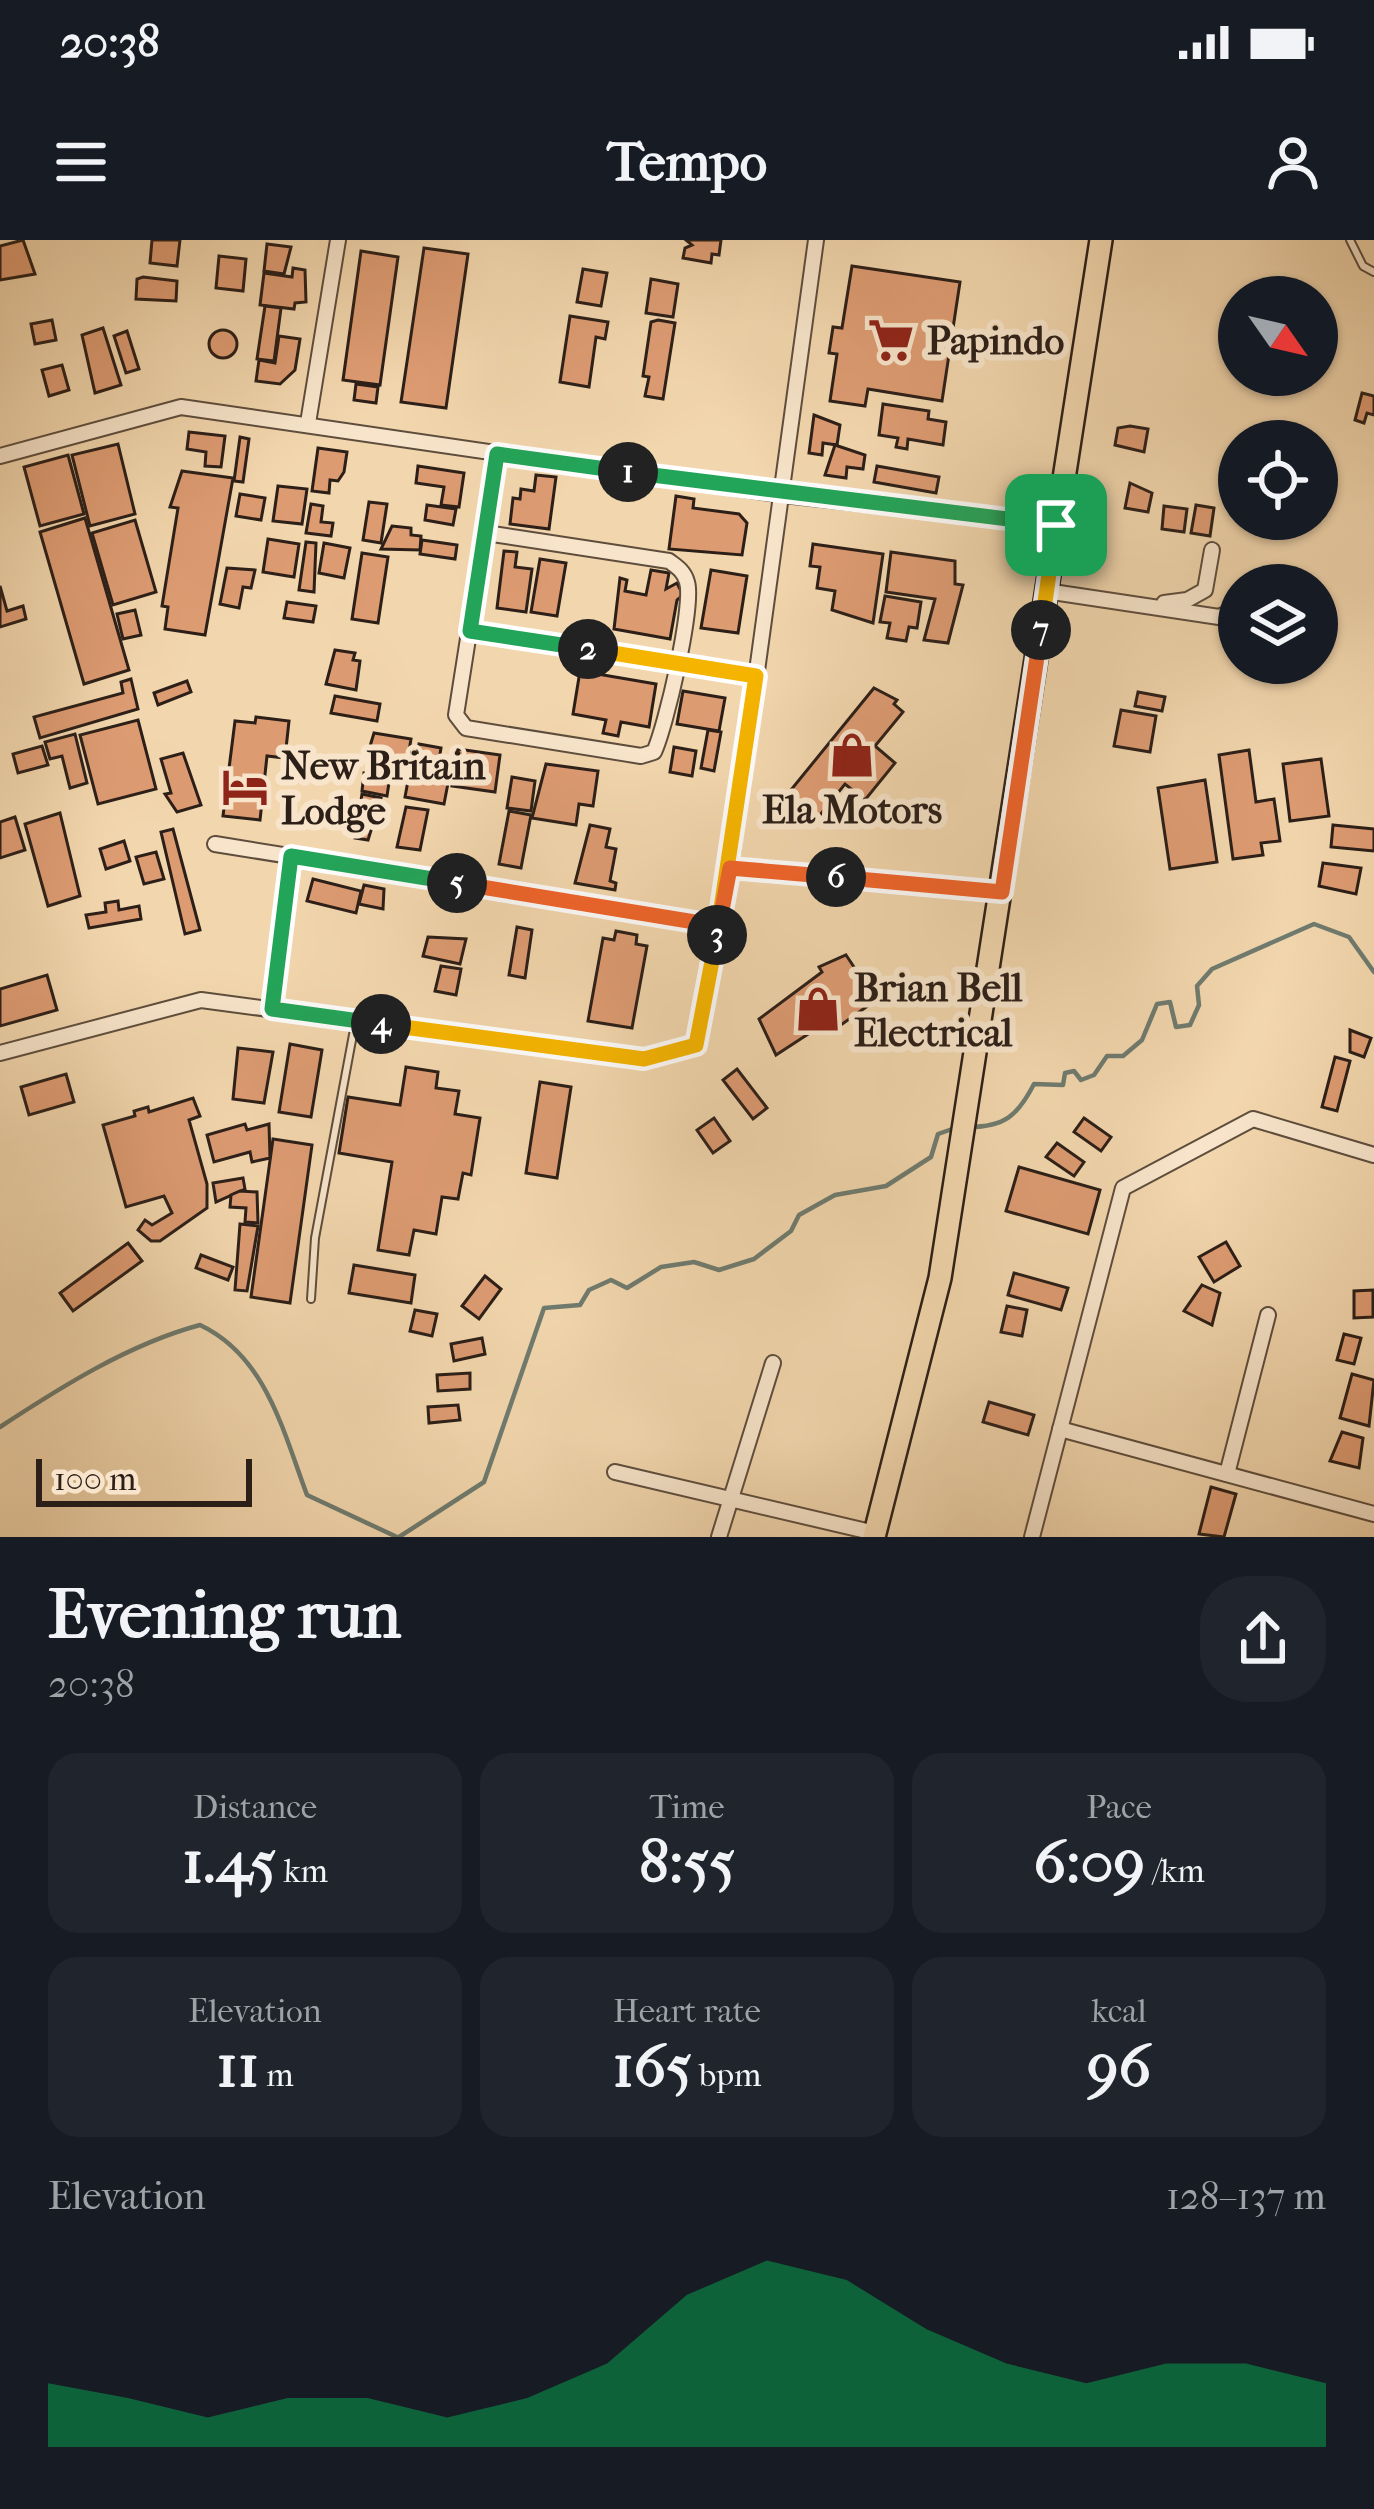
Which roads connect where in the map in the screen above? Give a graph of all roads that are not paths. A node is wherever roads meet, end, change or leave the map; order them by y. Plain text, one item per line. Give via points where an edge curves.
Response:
1 (338, 240) edge
2 (816, 240) edge
3 (1101, 240) edge
4 (1350, 240) edge
5 (1374, 272) edge
6 (308, 423) junction
7 (497, 454) junction
8 (0, 456) edge
9 (784, 495) junction
10 (1056, 525) junction
11 (487, 533) junction
12 (1212, 550) dead end
13 (1046, 591) junction
14 (1143, 606) junction
15 (1218, 617) edge
16 (470, 631) junction
17 (677, 662) junction
18 (756, 676) junction
19 (214, 844) dead end
20 (291, 856) junction
21 (730, 868) junction
22 (1002, 892) junction
23 (719, 926) junction
24 (272, 1009) junction
25 (355, 1021) junction
26 (0, 1053) edge
27 (1374, 1155) edge
28 (311, 1299) dead end
29 (1268, 1315) dead end
30 (773, 1364) dead end
31 (1060, 1429) junction
32 (615, 1472) dead end
33 (1227, 1474) junction
34 (730, 1499) junction
35 (1374, 1514) edge
36 (875, 1535) edge
37 (1036, 1536) edge
38 (719, 1537) edge

1 - 6 street
2 - 9 street
3 - 10 main road
4 - 5 lane
6 - 7 street
6 - 8 street via 181,407
7 - 9 street
7 - 11 street
9 - 10 street
9 - 18 street
10 - 13 main road
11 - 16 street
11 - 17 street via 669,561 689,586
12 - 14 street via 1205,590
13 - 14 street
13 - 22 main road
14 - 15 street
16 - 17 street
16 - 17 street via 456,715 466,728 640,756 654,752 662,736
17 - 18 street
18 - 21 street
19 - 20 street
20 - 23 street
20 - 24 street
21 - 22 street
21 - 23 street
22 - 36 main road via 940,1278
23 - 25 street via 696,1045 644,1059
24 - 25 street
24 - 26 street via 201,1000
25 - 28 lane
27 - 31 street via 1253,1118 1123,1188
29 - 33 street
30 - 34 street
31 - 33 street
31 - 37 street
32 - 34 street
33 - 35 street
34 - 36 street
34 - 38 street

